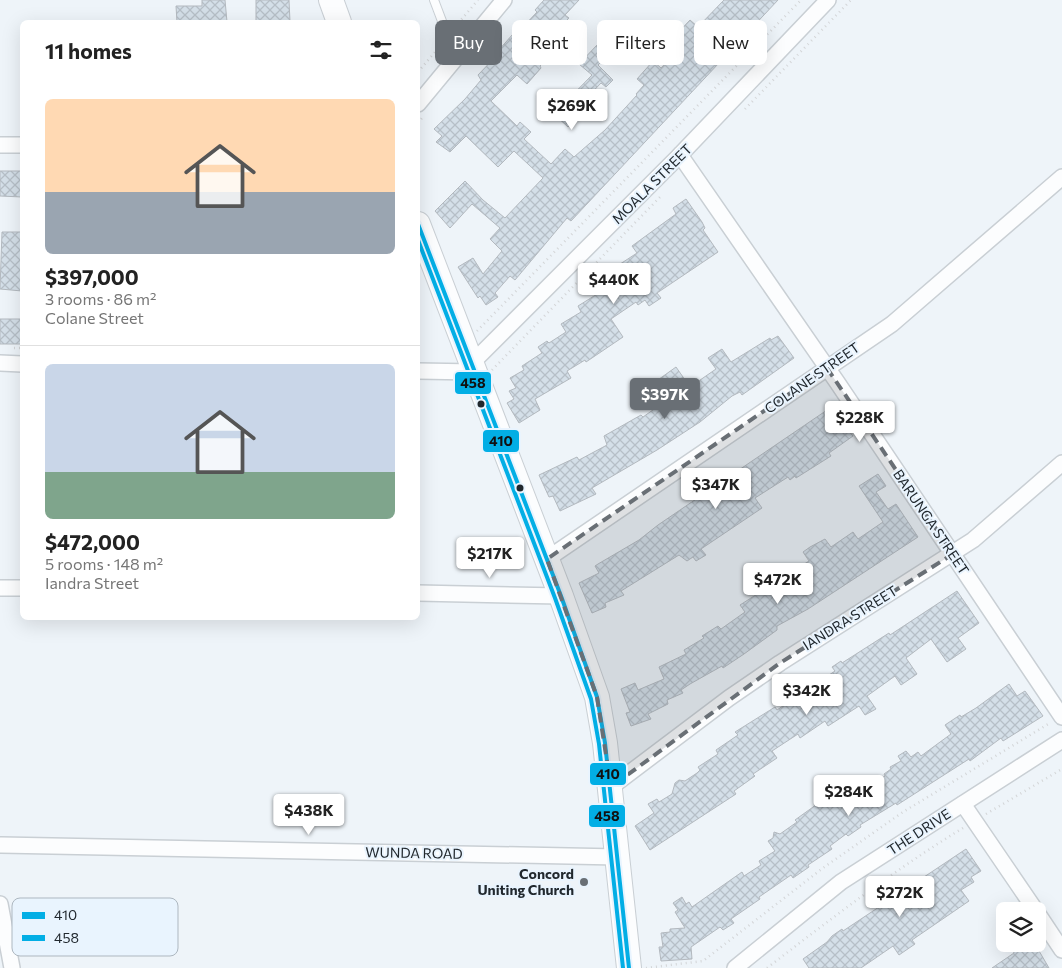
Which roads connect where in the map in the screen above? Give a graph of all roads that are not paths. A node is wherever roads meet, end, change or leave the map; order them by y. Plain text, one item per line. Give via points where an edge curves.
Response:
1 (331, 0) edge
2 (434, 0) edge
3 (504, 0) edge
4 (828, 0) edge
5 (338, 20) edge
6 (442, 20) edge
7 (487, 20) edge
8 (450, 65) edge
9 (420, 102) edge
10 (0, 145) edge
11 (20, 145) edge
12 (680, 155) junction
13 (1062, 177) edge
14 (420, 229) edge
15 (0, 364) edge
16 (20, 364) edge
17 (827, 368) junction
18 (479, 369) junction
19 (420, 371) edge
20 (1062, 463) edge
21 (953, 554) junction
22 (547, 559) junction
23 (0, 588) edge
24 (20, 588) edge
25 (420, 593) edge
26 (561, 596) junction
27 (1058, 719) edge
28 (1062, 740) edge
29 (611, 787) junction
30 (963, 804) junction
31 (0, 847) edge
32 (618, 857) junction
33 (1030, 902) edge
34 (0, 904) edge
35 (1046, 926) edge
36 (1062, 950) edge
37 (12, 968) edge
38 (628, 968) edge
39 (735, 968) edge

1 - 5 main road
2 - 6 lane
3 - 7 street
4 - 12 street, MOALA STREET
8 - 9 street
10 - 11 street
12 - 17 street, BARUNGA STREET
12 - 18 street, MOALA STREET
13 - 17 street, COLANE STREET via 892,324
14 - 18 main road
15 - 16 street
17 - 21 street, BARUNGA STREET
17 - 22 street, COLANE STREET
18 - 19 street
18 - 22 main road
20 - 21 street, IANDRA STREET
21 - 27 street, BARUNGA STREET
21 - 29 street, IANDRA STREET via 772,668
22 - 26 main road
23 - 24 street
25 - 26 street
26 - 29 main road via 596,697
28 - 30 street, THE DRIVE
29 - 32 main road
30 - 33 street
30 - 39 street, THE DRIVE via 841,882
31 - 32 street, WUNDA ROAD
32 - 38 main road
34 - 37 street
35 - 36 street

